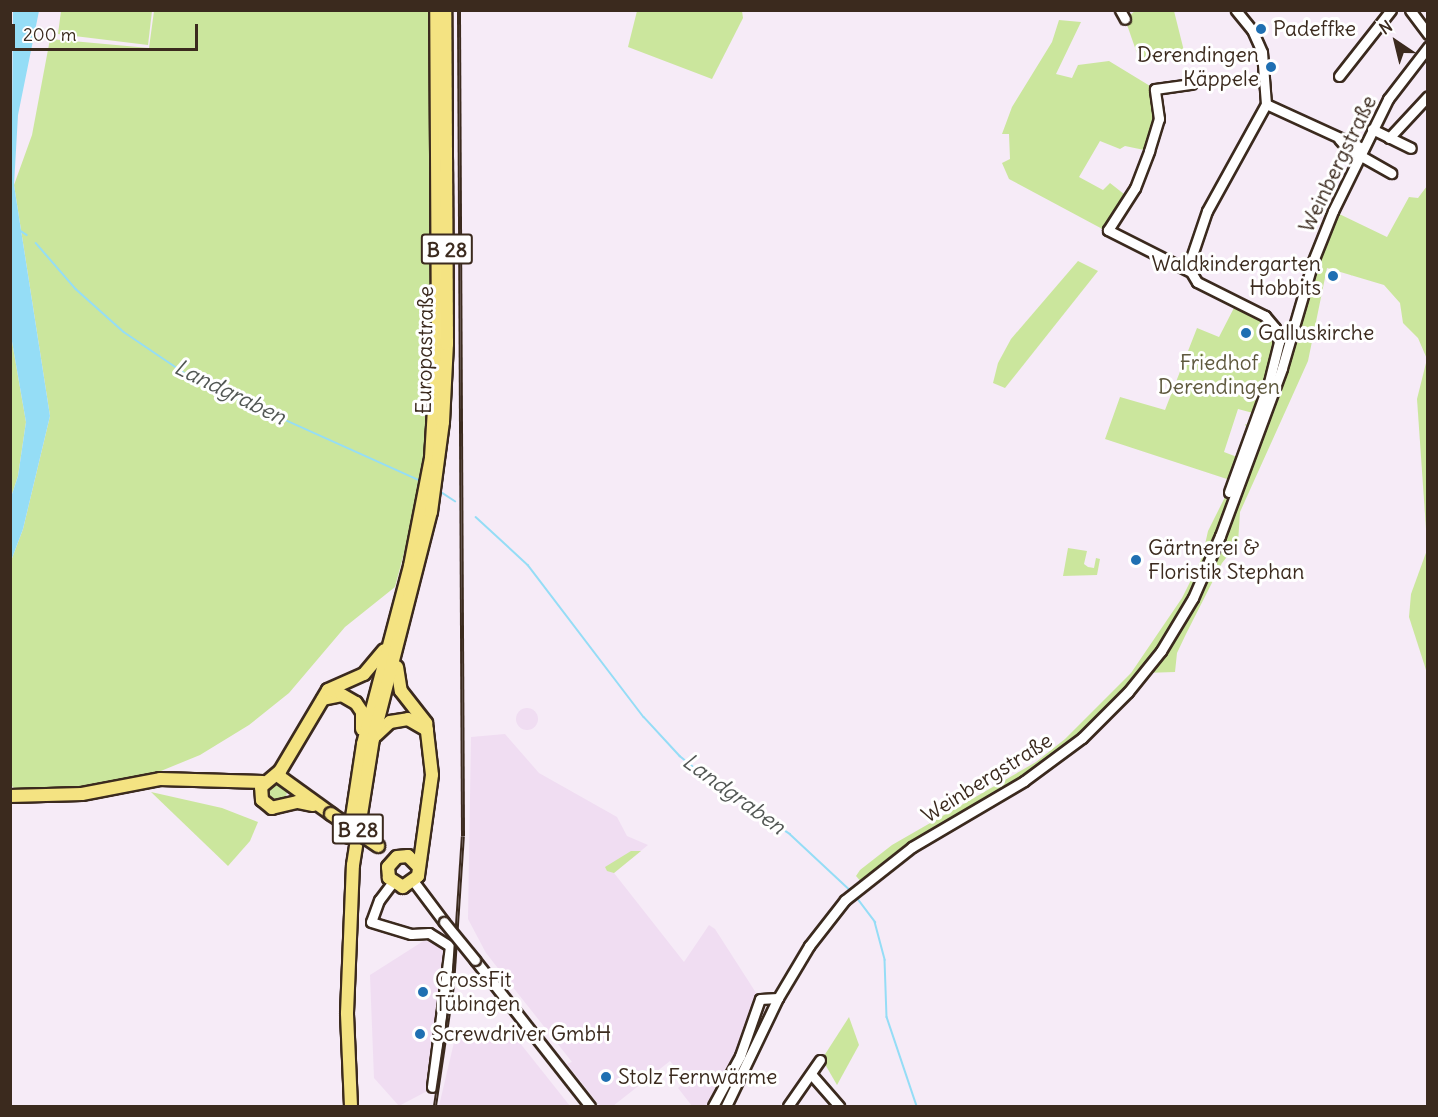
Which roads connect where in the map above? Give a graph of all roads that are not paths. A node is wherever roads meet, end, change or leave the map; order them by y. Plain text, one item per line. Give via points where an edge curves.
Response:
1 (436, 10) edge
2 (445, 10) edge
3 (1236, 10) edge
4 (1391, 10) edge
5 (1410, 10) edge
6 (1428, 34) edge
7 (1428, 47) edge
8 (1339, 76) dead end
9 (1192, 84) dead end
10 (1428, 96) edge
11 (1266, 104) junction
12 (1372, 129) junction
13 (1389, 138) junction
14 (1411, 148) dead end
15 (1361, 151) junction
16 (1390, 173) dead end
17 (1189, 271) junction
18 (430, 489) junction
19 (1229, 492) dead end
20 (395, 642) junction
21 (319, 702) junction
22 (429, 733) junction
23 (368, 741) junction
24 (286, 781) junction
25 (262, 788) junction
26 (10, 796) edge
27 (288, 803) junction
28 (313, 805) junction
29 (403, 860) junction
30 (414, 882) junction
31 (393, 883) junction
32 (778, 998) junction
33 (820, 1060) dead end
34 (811, 1074) junction
35 (432, 1087) dead end
36 (351, 1107) edge
37 (590, 1107) edge
38 (713, 1107) edge
39 (726, 1107) edge
40 (788, 1107) edge
41 (839, 1107) edge

1 - 18 main road, Europastraße / B 28 via 438,345
2 - 18 main road, Europastraße / B 28 via 447,344
3 - 11 street via 1261,49
4 - 8 street
5 - 6 street
7 - 12 street, Weinbergstraße via 1401,78
9 - 17 street via 1155,89 1159,113 1152,143 1135,188 1108,232
10 - 13 street
11 - 15 street
11 - 17 street via 1207,211
12 - 13 street
12 - 15 street, Weinbergstraße
13 - 14 street
15 - 16 street
15 - 32 street, Weinbergstraße via 1312,261 1282,368 1220,536 1193,598 1161,651 1107,714 1053,761 912,847 861,885 809,946
17 - 19 street via 1202,285 1265,316 1275,328 1279,342 1269,382
18 - 20 main road, Europastraße / B 28 via 401,601
18 - 20 main road, Europastraße / B 28 via 407,614
20 - 21 main road via 364,674 328,690
20 - 22 main road via 396,678
20 - 23 main road, B 28
21 - 23 main road via 334,694 356,703 362,712
21 - 24 main road via 292,752
22 - 23 main road via 408,718 390,722
22 - 29 main road via 432,775 425,833
23 - 36 main road, B 28 via 353,865 347,1013
24 - 25 main road
24 - 27 main road
24 - 28 main road
25 - 26 main road via 240,783 160,779 82,794
25 - 27 main road via 269,807
27 - 28 main road
28 - 29 main road, bridge
29 - 30 main road
29 - 31 main road via 388,875
30 - 31 main road via 403,887
30 - 37 street, bridge
31 - 35 street via 379,900 371,922 411,934 429,933 450,946
32 - 38 street via 760,999 740,1056
32 - 39 street
33 - 34 street
34 - 40 street
34 - 41 street

